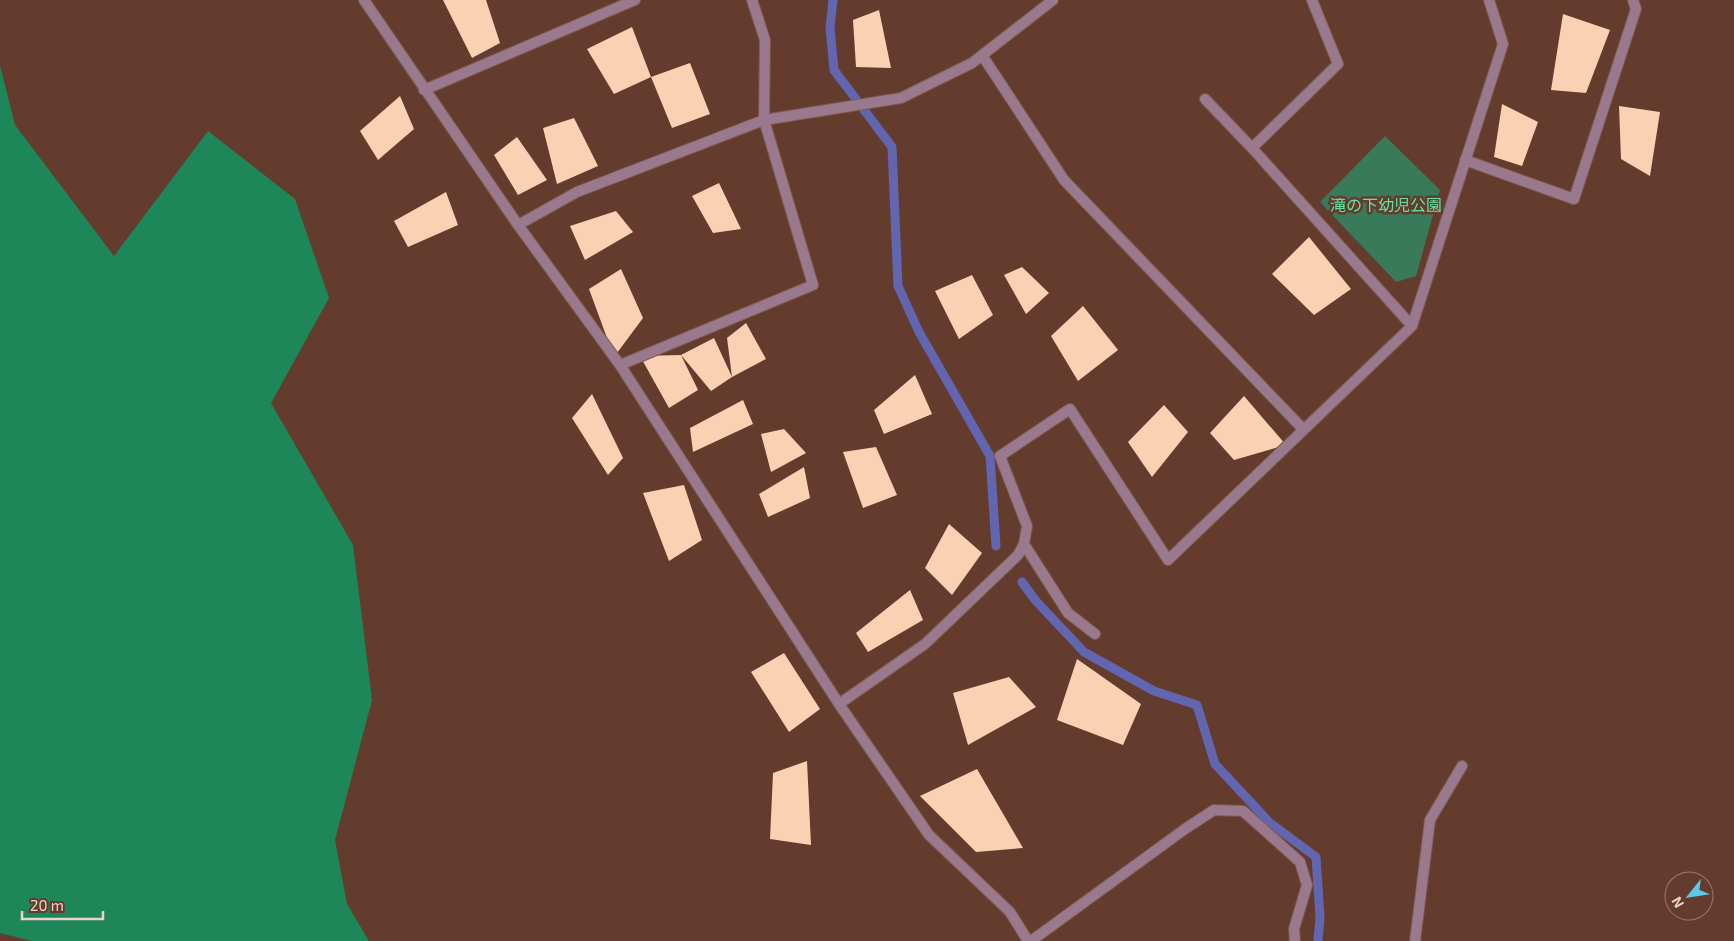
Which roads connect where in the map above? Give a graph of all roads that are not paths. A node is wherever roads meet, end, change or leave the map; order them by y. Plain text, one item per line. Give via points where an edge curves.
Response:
1 (364, 0) edge
2 (635, 0) edge
3 (752, 0) edge
4 (1053, 0) edge
5 (1312, 0) edge
6 (1489, 0) edge
7 (1633, 0) edge
8 (982, 55) junction
9 (424, 90) junction
10 (1205, 99) dead end
11 (764, 120) junction
12 (1252, 148) junction
13 (1465, 160) junction
14 (518, 225) junction
15 (1412, 326) junction
16 (620, 365) junction
17 (1303, 429) junction
18 (1024, 544) junction
19 (1095, 634) dead end
20 (839, 704) junction
21 (1462, 766) dead end
22 (1030, 941) edge
23 (1295, 941) edge
24 (1415, 941) edge

1 - 9 street
2 - 9 street
3 - 11 street via 765,40
4 - 8 street
5 - 12 street via 1338,64
6 - 13 street via 1503,44
7 - 13 street via 1636,9 1574,199
8 - 11 street via 901,98
8 - 17 street via 1064,180
9 - 14 street
10 - 12 street
11 - 14 street via 577,192
11 - 16 street via 813,285
12 - 15 street
13 - 15 street
14 - 16 street
15 - 17 street
16 - 20 street
17 - 18 street via 1168,560 1070,409 1000,456 1027,526
18 - 19 street via 1068,613
18 - 20 street via 1018,555 925,644
20 - 22 street via 929,835 1010,912
21 - 24 street via 1430,820
22 - 23 street via 1214,810 1243,812 1300,862 1307,886 1294,930

